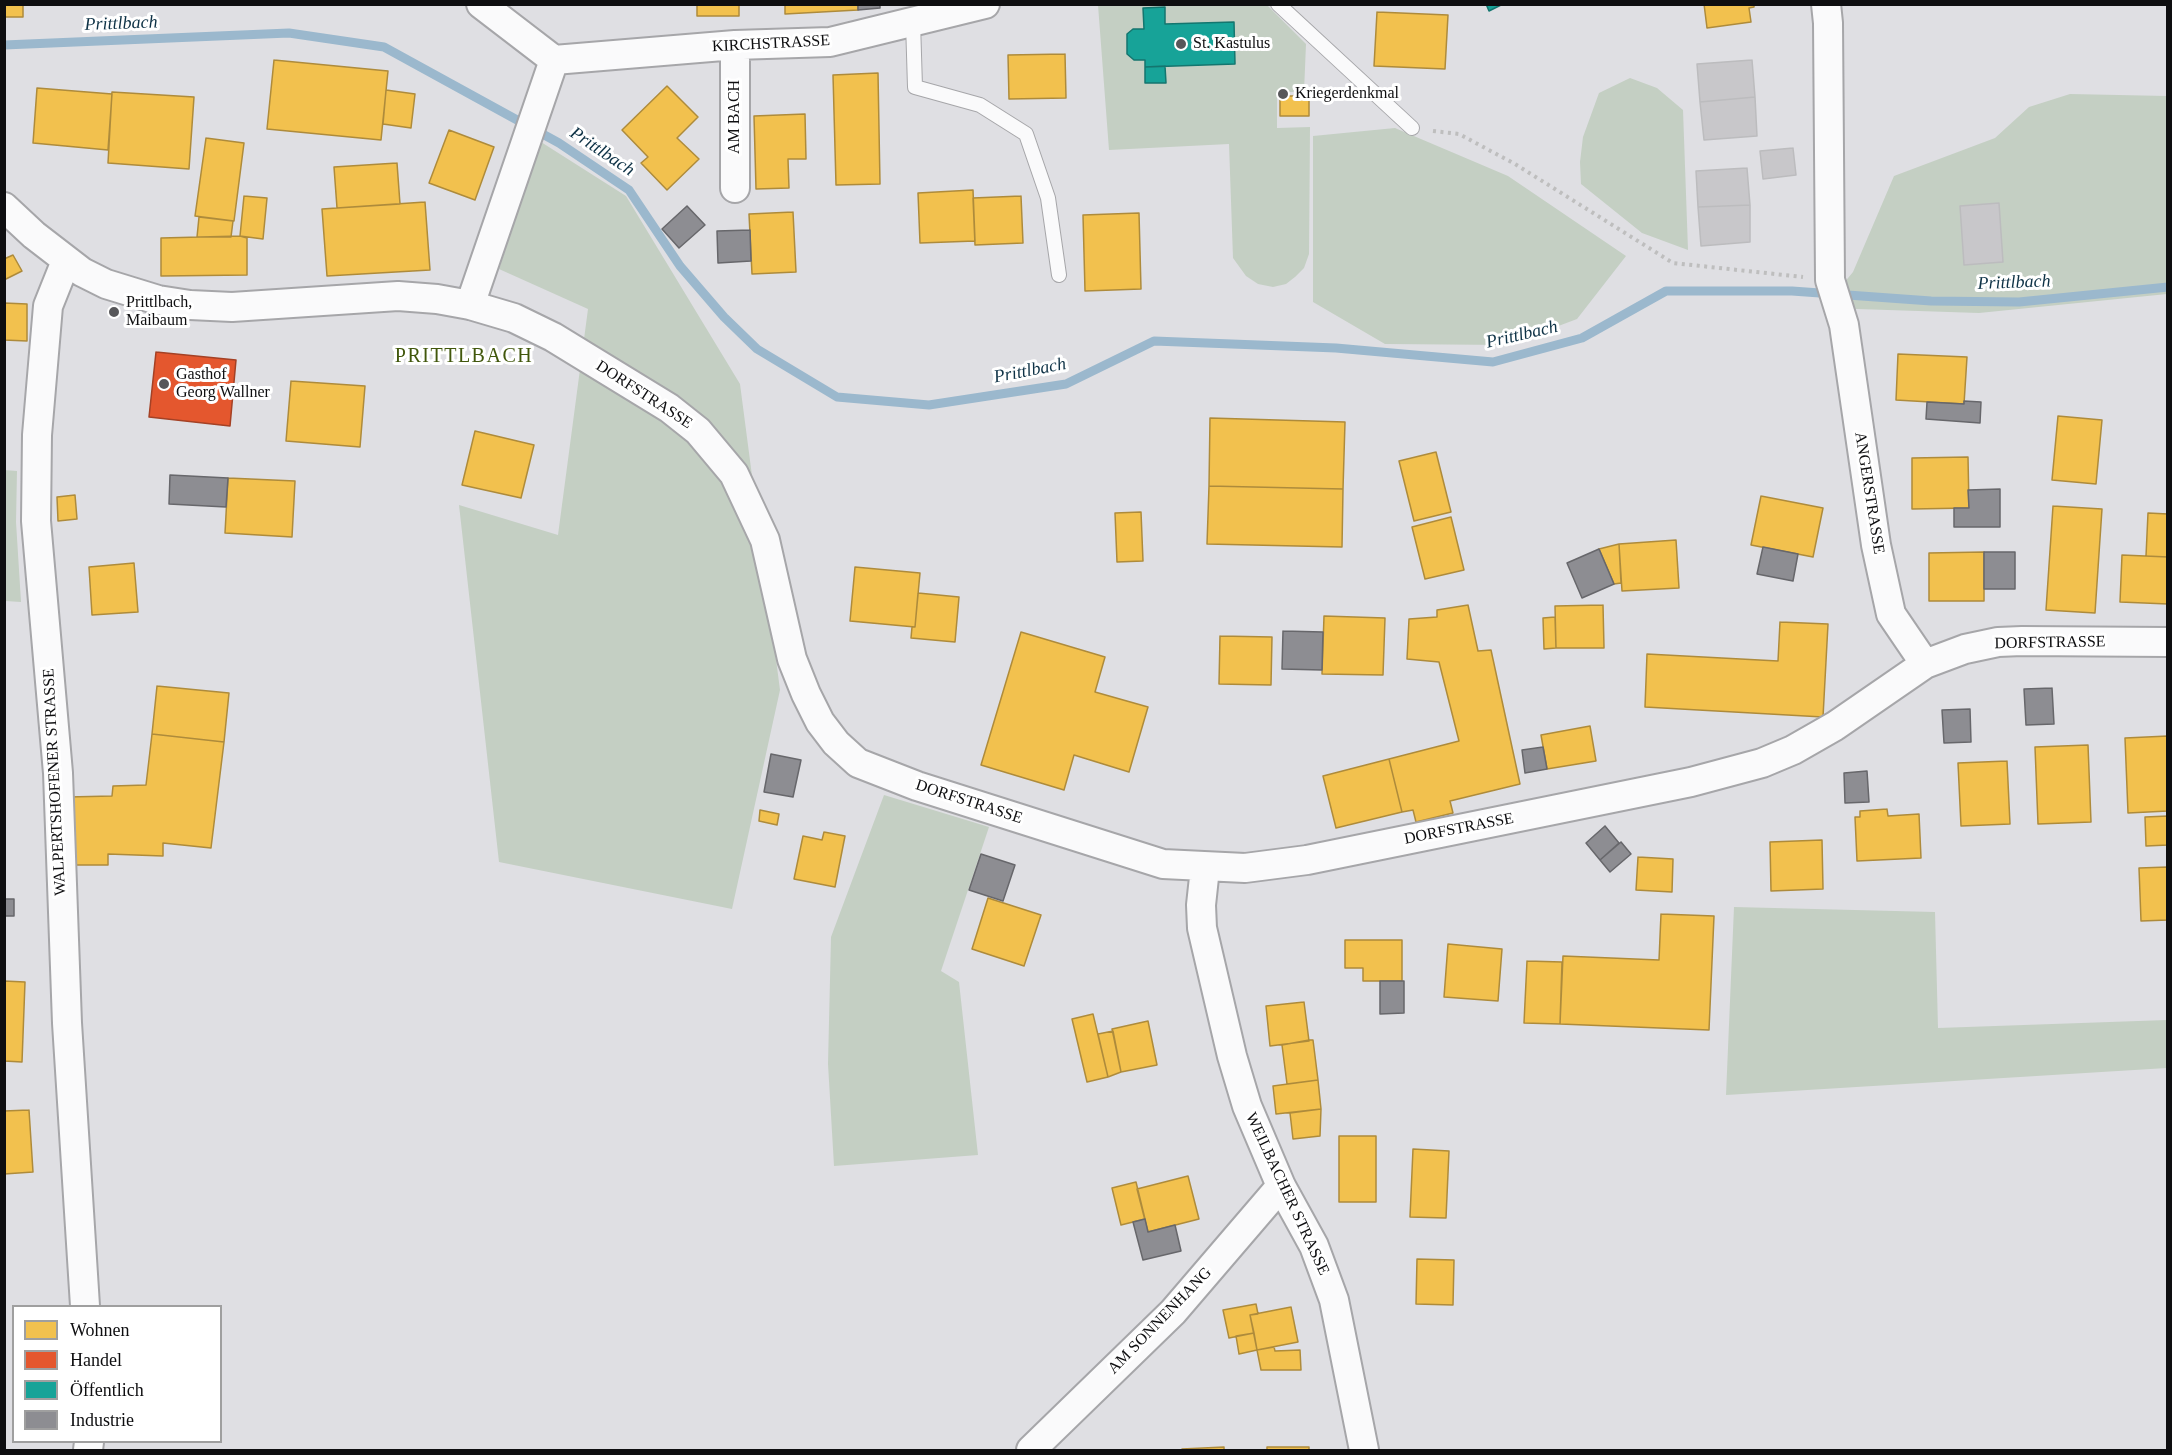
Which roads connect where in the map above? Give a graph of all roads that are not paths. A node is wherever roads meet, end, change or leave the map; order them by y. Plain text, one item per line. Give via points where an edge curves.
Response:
1 (481, 4) edge
2 (985, 4) edge
3 (1278, 4) edge
4 (1826, 4) edge
5 (913, 22) junction
6 (735, 45) junction
7 (554, 60) junction
8 (1412, 128) road end
9 (735, 188) dead end
10 (4, 207) edge
11 (66, 261) junction
12 (1059, 275) dead end
13 (470, 305) junction
14 (2168, 642) edge
15 (1925, 664) junction
16 (1205, 868) junction
17 (1281, 1186) junction
18 (85, 1305) edge
19 (1031, 1450) edge
20 (1364, 1450) edge

1 - 7 street
2 - 5 street, KIRCHSTRASSE
3 - 8 lane
4 - 15 street, ANGERSTRASSE via 1830,280 1844,325 1876,545 1891,614
5 - 6 street, KIRCHSTRASSE via 830,42
5 - 12 lane via 915,87 980,105 1026,134 1048,198
6 - 7 street, KIRCHSTRASSE
6 - 9 street, AM BACH
7 - 13 street
10 - 11 street, DORFSTRASSE
11 - 13 street, DORFSTRASSE via 114,286 190,305 232,307 398,296
11 - 18 street, WALPERTSHOFENER STRASSE via 48,306 37,435 36,521 58,773
13 - 16 street, DORFSTRASSE via 514,318 553,337 669,408 699,431 734,474 765,540 792,659 806,694 820,722 858,763 917,786 1163,864
14 - 15 street, DORFSTRASSE via 1998,642
15 - 16 street, DORFSTRASSE via 1835,726 1793,750 1752,766 1691,782 1307,860 1245,868
16 - 17 street, WEILBACHER STRASSE via 1202,928 1229,1045 1247,1106
17 - 19 street, AM SONNENHANG via 1173,1312
17 - 20 street, WEILBACHER STRASSE via 1314,1246 1334,1300

